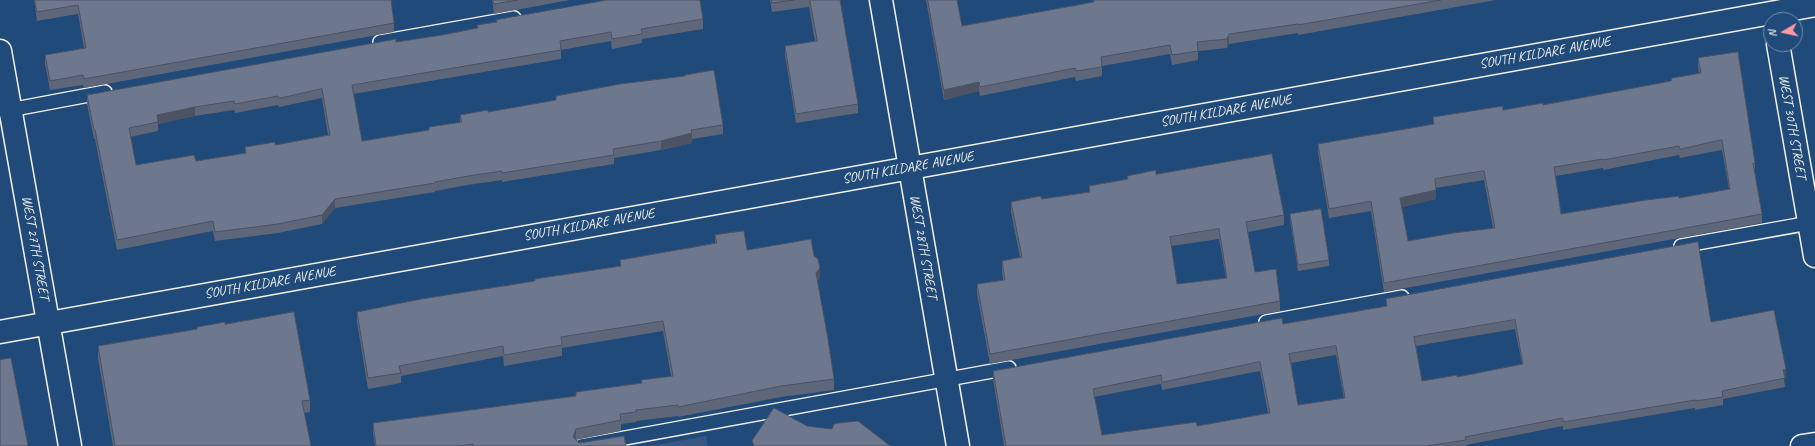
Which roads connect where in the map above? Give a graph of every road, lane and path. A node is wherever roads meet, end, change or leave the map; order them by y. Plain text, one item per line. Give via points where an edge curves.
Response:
1 (881, 0) edge
2 (1815, 5) edge
3 (1772, 11) edge
4 (528, 16) edge
5 (365, 45) edge
6 (0, 51) edge
7 (1780, 52) edge
8 (116, 90) edge
9 (5, 110) edge
10 (910, 168) junction
11 (1812, 222) edge
12 (1667, 249) edge
13 (1815, 256) edge
14 (1416, 294) edge
15 (48, 323) junction
16 (1252, 324) edge
17 (0, 332) edge
18 (1024, 366) edge
19 (946, 380) junction
20 (1815, 444) edge
21 (70, 446) edge
22 (581, 446) edge
23 (958, 446) edge
24 (1802, 446) edge

1 - 10 street, WEST 28TH STREET
2 - 3 street, SOUTH KILDARE AVENUE
3 - 10 street, SOUTH KILDARE AVENUE
4 - 5 lane
6 - 9 street, WEST 27TH STREET
7 - 11 street, WEST 30TH STREET
8 - 9 lane
9 - 15 street, WEST 27TH STREET
10 - 15 street, SOUTH KILDARE AVENUE
10 - 19 street, WEST 28TH STREET
11 - 12 lane
11 - 13 street, WEST 30TH STREET
14 - 16 lane
15 - 17 street, SOUTH KILDARE AVENUE
15 - 21 street, WEST 27TH STREET
18 - 19 lane
19 - 22 lane
19 - 23 street, WEST 28TH STREET
20 - 24 street

